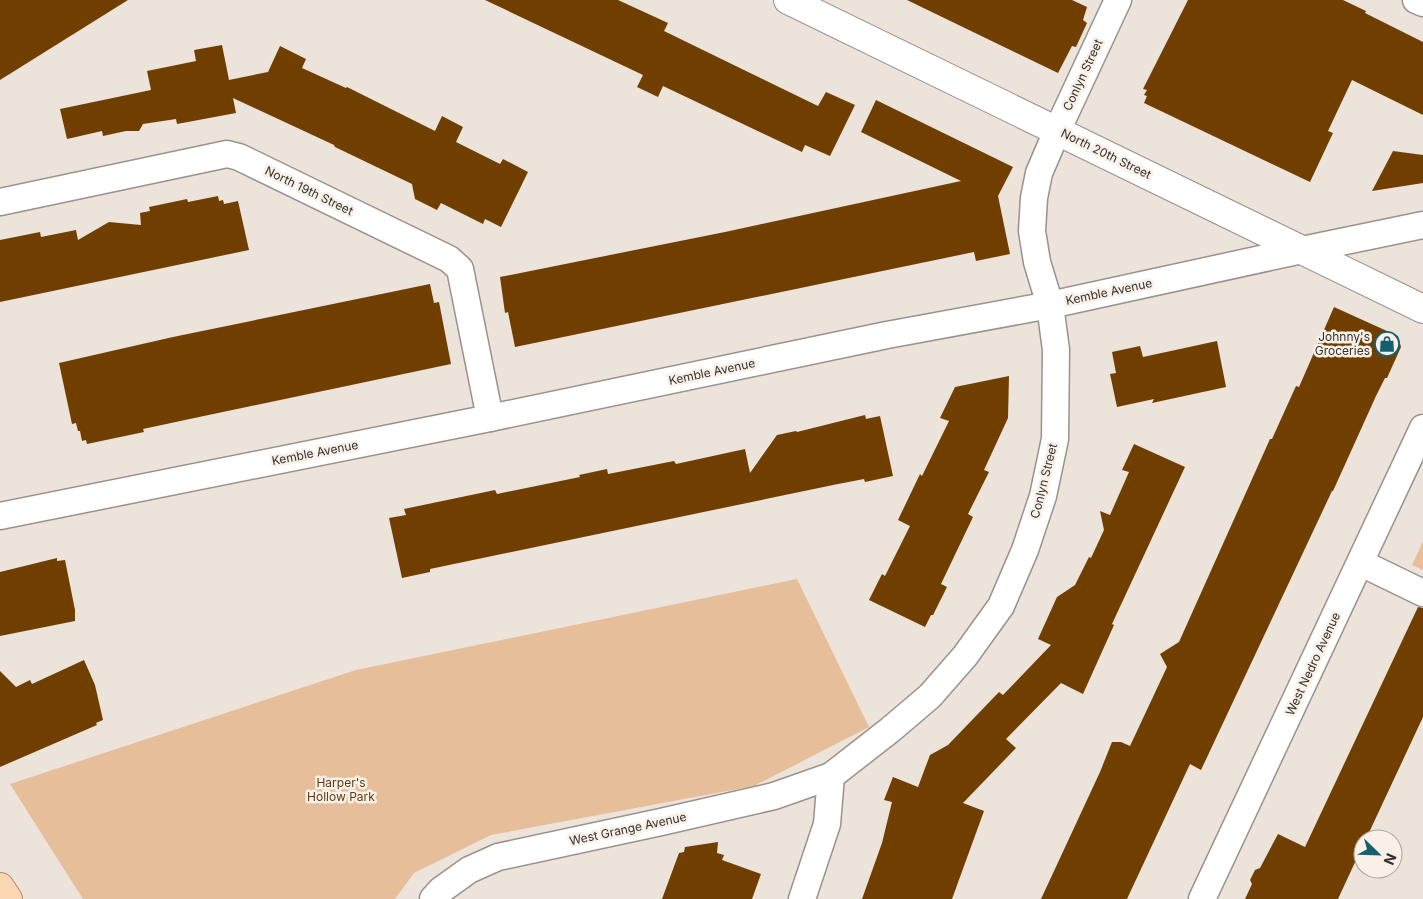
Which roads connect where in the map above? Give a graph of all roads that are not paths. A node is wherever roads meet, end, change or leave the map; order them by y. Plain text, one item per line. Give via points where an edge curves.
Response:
1 (788, 0) edge
2 (1118, 0) edge
3 (1416, 0) edge
4 (1423, 3) edge
5 (1057, 131) junction
6 (0, 202) edge
7 (1423, 225) edge
8 (1302, 250) junction
9 (1050, 305) junction
10 (1423, 310) edge
11 (490, 418) junction
12 (1423, 428) edge
13 (0, 516) edge
14 (1361, 563) junction
15 (1423, 593) edge
16 (831, 776) junction
17 (0, 887) edge
18 (8, 899) edge
19 (433, 899) edge
20 (802, 899) edge
21 (1202, 899) edge

1 - 5 street, North 20th Street
2 - 5 street, Conlyn Street
3 - 4 street
5 - 8 street, North 20th Street
5 - 9 street, Conlyn Street via 1039,173 1032,231
6 - 11 street, North 19th Street via 227,154 239,157 449,259 460,269
7 - 8 street, Kemble Avenue
8 - 9 street, Kemble Avenue
8 - 10 street, North 20th Street
9 - 11 street, Kemble Avenue via 887,335
9 - 16 street, Conlyn Street via 1056,350 1054,439 1043,496 1001,606 965,656 930,696
11 - 13 street, Kemble Avenue
12 - 14 street, West Nedro Avenue
14 - 15 street
14 - 21 street, West Nedro Avenue
16 - 19 street, West Grange Avenue via 774,796 498,857 469,870
16 - 20 street via 827,824
17 - 18 main road

